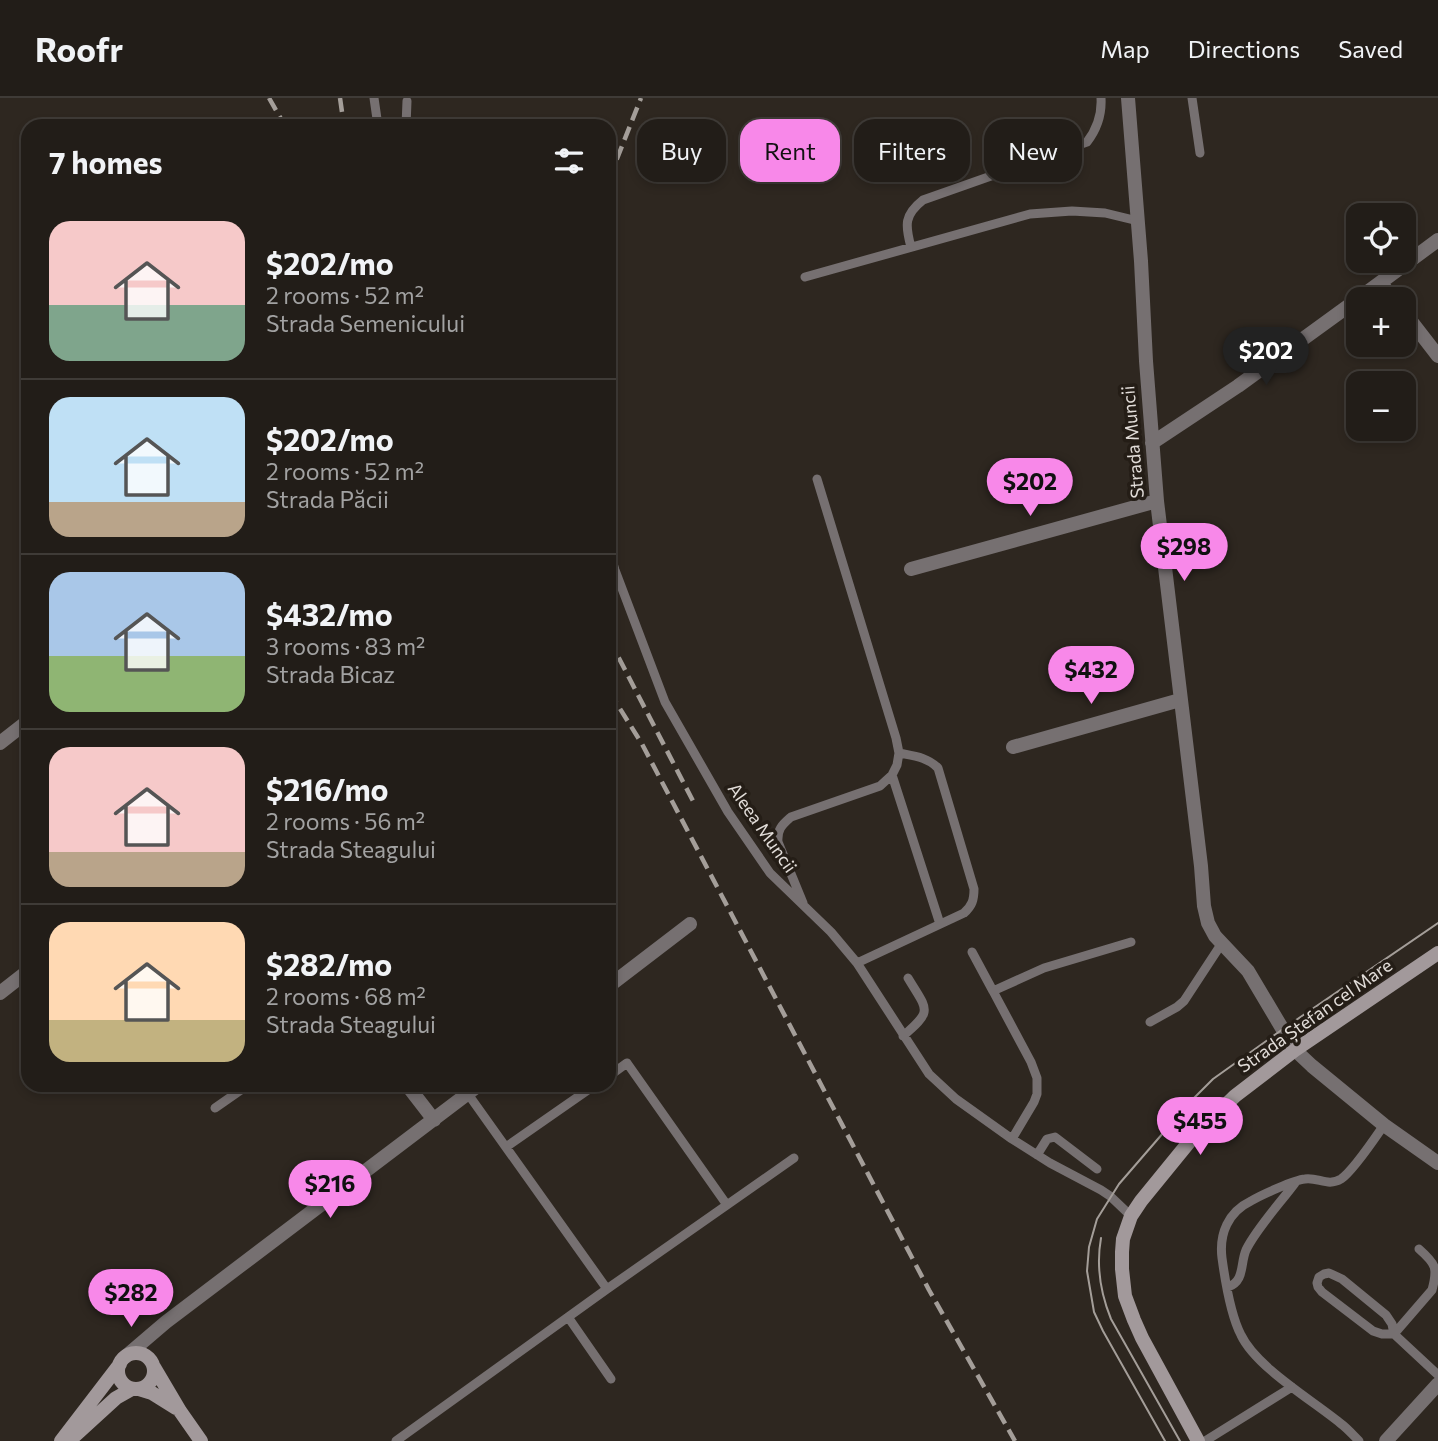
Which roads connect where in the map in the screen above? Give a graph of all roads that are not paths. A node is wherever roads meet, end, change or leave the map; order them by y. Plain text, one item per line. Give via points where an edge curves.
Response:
1 (374, 98) edge
2 (1101, 98) edge
3 (1128, 98) edge
4 (1192, 98) edge
5 (407, 101) dead end
6 (377, 119) edge
7 (406, 119) edge
8 (1200, 153) dead end
9 (1138, 221) junction
10 (1438, 240) edge
11 (911, 247) junction
12 (806, 277) dead end
13 (1381, 283) junction
14 (1375, 287) edge
15 (1384, 287) edge
16 (1346, 308) edge
17 (1416, 328) edge
18 (1438, 356) edge
19 (1152, 443) junction
20 (817, 479) dead end
21 (1157, 501) junction
22 (616, 569) edge
23 (911, 569) dead end
24 (1180, 700) junction
25 (21, 727) edge
26 (0, 743) edge
27 (1013, 747) dead end
28 (899, 753) junction
29 (892, 775) junction
30 (805, 907) junction
31 (691, 923) dead end
32 (940, 925) junction
33 (1131, 942) dead end
34 (1222, 943) junction
35 (972, 952) dead end
36 (1438, 953) edge
37 (857, 963) junction
38 (21, 976) edge
39 (908, 978) dead end
40 (616, 981) edge
41 (993, 991) junction
42 (0, 993) edge
43 (1150, 1022) dead end
44 (903, 1036) junction
45 (1295, 1050) junction
46 (616, 1071) edge
47 (237, 1092) edge
48 (412, 1092) edge
49 (470, 1092) edge
50 (476, 1092) edge
51 (585, 1092) edge
52 (215, 1108) dead end
53 (434, 1120) junction
54 (1384, 1125) junction
55 (1012, 1139) junction
56 (506, 1147) junction
57 (1037, 1155) junction
58 (793, 1158) dead end
59 (1438, 1163) edge
60 (1097, 1169) dead end
61 (1296, 1181) junction
62 (727, 1205) junction
63 (1131, 1216) junction
64 (1419, 1249) dead end
65 (1228, 1287) junction
66 (607, 1289) junction
67 (568, 1317) junction
68 (159, 1328) junction
69 (1394, 1334) junction
70 (122, 1360) junction
71 (151, 1362) junction
72 (1438, 1375) edge
73 (611, 1379) dead end
74 (1438, 1384) edge
75 (1292, 1387) junction
76 (135, 1389) junction
77 (180, 1411) junction
78 (61, 1441) edge
79 (69, 1441) edge
80 (201, 1441) edge
81 (396, 1441) edge
82 (1198, 1441) edge
83 (1205, 1441) edge
84 (1359, 1441) edge
85 (1386, 1441) edge

1 - 6 lane
2 - 11 lane via 1098,121 1087,142 923,200 907,219
3 - 9 street, Strada Muncii
4 - 8 lane
5 - 7 lane
9 - 11 lane via 1105,213 1030,214
9 - 19 street, Strada Muncii
10 - 13 street
11 - 12 lane
13 - 14 street
13 - 15 street
16 - 19 street
17 - 18 street
19 - 21 street, Strada Muncii
20 - 28 lane
21 - 23 street
21 - 24 street, Strada Muncii
22 - 30 lane, Aleea Muncii via 665,702 728,812 770,873
24 - 27 street
24 - 34 street, Strada Muncii via 1204,906 1208,923
25 - 26 street
28 - 29 lane
28 - 32 lane via 921,757 938,768 974,889 970,908
29 - 30 lane via 880,786 791,817 780,826 778,842
29 - 32 lane
30 - 37 lane, Aleea Muncii
31 - 40 street
32 - 37 lane
33 - 41 lane via 1044,968
34 - 43 lane via 1184,1001
34 - 45 street, Strada Muncii via 1254,979
35 - 41 lane
36 - 45 main road, Strada Ștefan cel Mare
37 - 44 lane, Aleea Muncii
38 - 42 street
39 - 44 lane via 925,1007 920,1022
41 - 55 lane via 1037,1078 1034,1102
44 - 55 lane, Aleea Muncii via 929,1074
45 - 54 street, Strada Muncii
45 - 63 main road, Strada Ștefan cel Mare via 1194,1136
46 - 62 lane via 626,1063
47 - 52 lane
48 - 53 street
49 - 53 street
50 - 56 lane
51 - 56 lane
53 - 68 street
54 - 59 street, Strada Muncii
54 - 61 lane via 1342,1178
55 - 57 lane, Aleea Muncii
56 - 66 lane
57 - 60 lane via 1047,1139 1055,1137
57 - 63 lane, Aleea Muncii via 1101,1190
58 - 62 lane
61 - 65 lane via 1252,1241 1238,1280
61 - 65 lane via 1248,1202 1230,1219 1221,1247
62 - 66 lane
63 - 82 main road, Strada Ștefan cel Mare via 1122,1252 1125,1296 1142,1338
64 - 69 lane via 1436,1267 1435,1283
65 - 75 lane via 1241,1337
66 - 67 lane
67 - 73 lane
67 - 81 lane
68 - 70 street
68 - 71 street via 149,1349
69 - 69 lane via 1386,1315 1342,1279 1329,1273 1319,1277 1322,1292 1373,1331
69 - 72 lane
70 - 71 main road via 136,1353
70 - 76 main road via 119,1376
70 - 78 main road
71 - 76 main road via 153,1379
71 - 77 main road
74 - 85 street
75 - 83 lane
75 - 84 lane
76 - 77 main road via 152,1393
76 - 79 main road via 116,1398
77 - 80 main road

